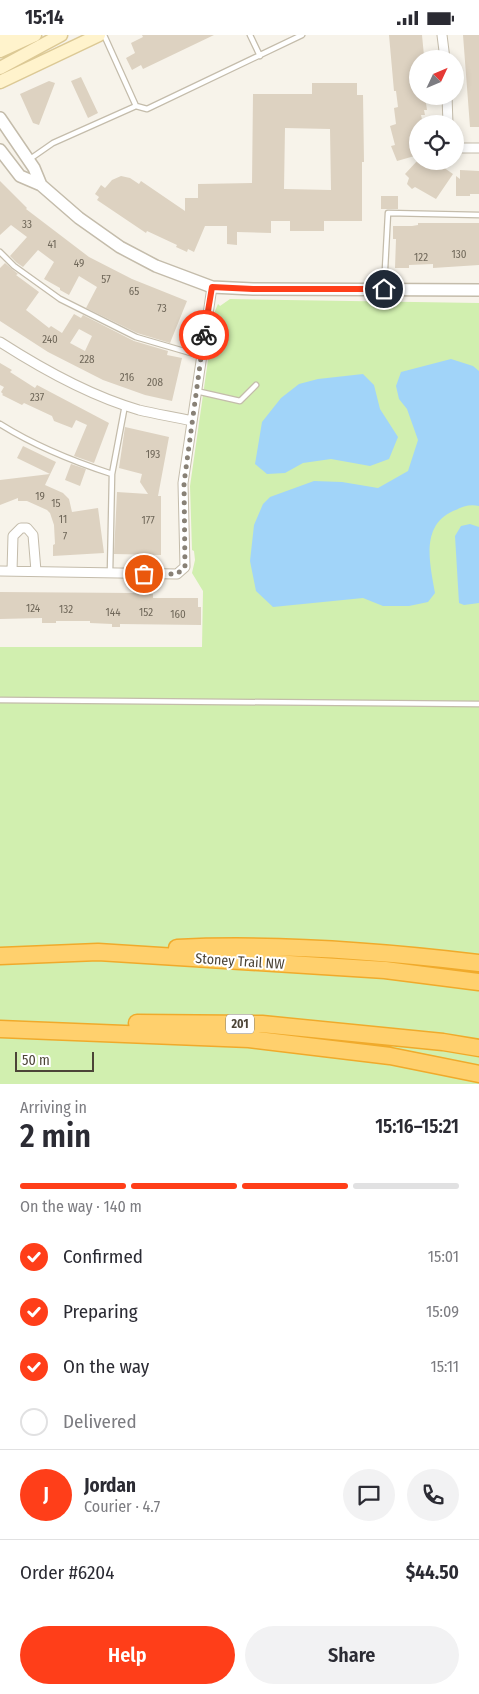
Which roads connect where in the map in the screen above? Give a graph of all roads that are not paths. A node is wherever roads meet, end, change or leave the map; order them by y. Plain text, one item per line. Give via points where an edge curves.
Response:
1 (62, 35) edge
2 (99, 35) edge
3 (104, 35) edge
4 (250, 35) edge
5 (302, 35) edge
6 (442, 35) edge
7 (31, 37) edge
8 (0, 39) edge
9 (444, 50) edge
10 (0, 51) edge
11 (260, 56) junction
12 (0, 69) edge
13 (0, 82) edge
14 (136, 106) junction
15 (0, 118) edge
16 (464, 148) edge
17 (479, 148) edge
18 (0, 150) edge
19 (28, 161) junction
20 (41, 185) junction
21 (479, 215) edge
22 (0, 251) edge
23 (212, 287) junction
24 (384, 289) junction
25 (479, 290) edge
26 (0, 342) edge
27 (201, 356) junction
28 (256, 385) dead end
29 (196, 391) junction
30 (125, 405) junction
31 (192, 421) junction
32 (0, 423) edge
33 (112, 474) junction
34 (0, 571) edge
35 (12, 571) junction
36 (36, 571) junction
37 (110, 573) junction
38 (0, 700) edge
39 (479, 704) edge
40 (98, 952) junction
41 (0, 956) edge
42 (479, 963) edge
43 (479, 982) edge
44 (0, 1028) edge
45 (479, 1048) edge
46 (479, 1074) edge

1 - 12 main road
2 - 13 main road
3 - 14 lane
4 - 11 lane
5 - 11 lane
6 - 9 street
7 - 8 main road
7 - 10 main road
11 - 14 lane via 147,109
14 - 19 lane via 53,143
15 - 19 street
16 - 17 street
18 - 20 street via 20,176
19 - 20 street
20 - 23 street via 120,247 156,266
21 - 24 lane via 388,213
22 - 27 lane via 14,266 60,299 136,337
23 - 24 street
23 - 27 street
24 - 25 street
26 - 30 street via 80,387
27 - 29 street
28 - 29 lane via 240,401
29 - 31 street
30 - 31 street
30 - 33 lane
31 - 37 street via 184,483 185,567 177,574
32 - 33 lane via 22,438 65,458
33 - 37 lane
34 - 35 street
35 - 36 street
35 - 36 street via 13,535 21,528 27,528 33,535
36 - 37 street
38 - 39 lane
40 - 41 highway, Stoney Trail NW
40 - 42 highway via 231,945 388,952
40 - 43 highway, Stoney Trail NW via 385,970
44 - 45 highway, 201 via 184,1022 262,1024
44 - 46 highway via 249,1039 390,1056

